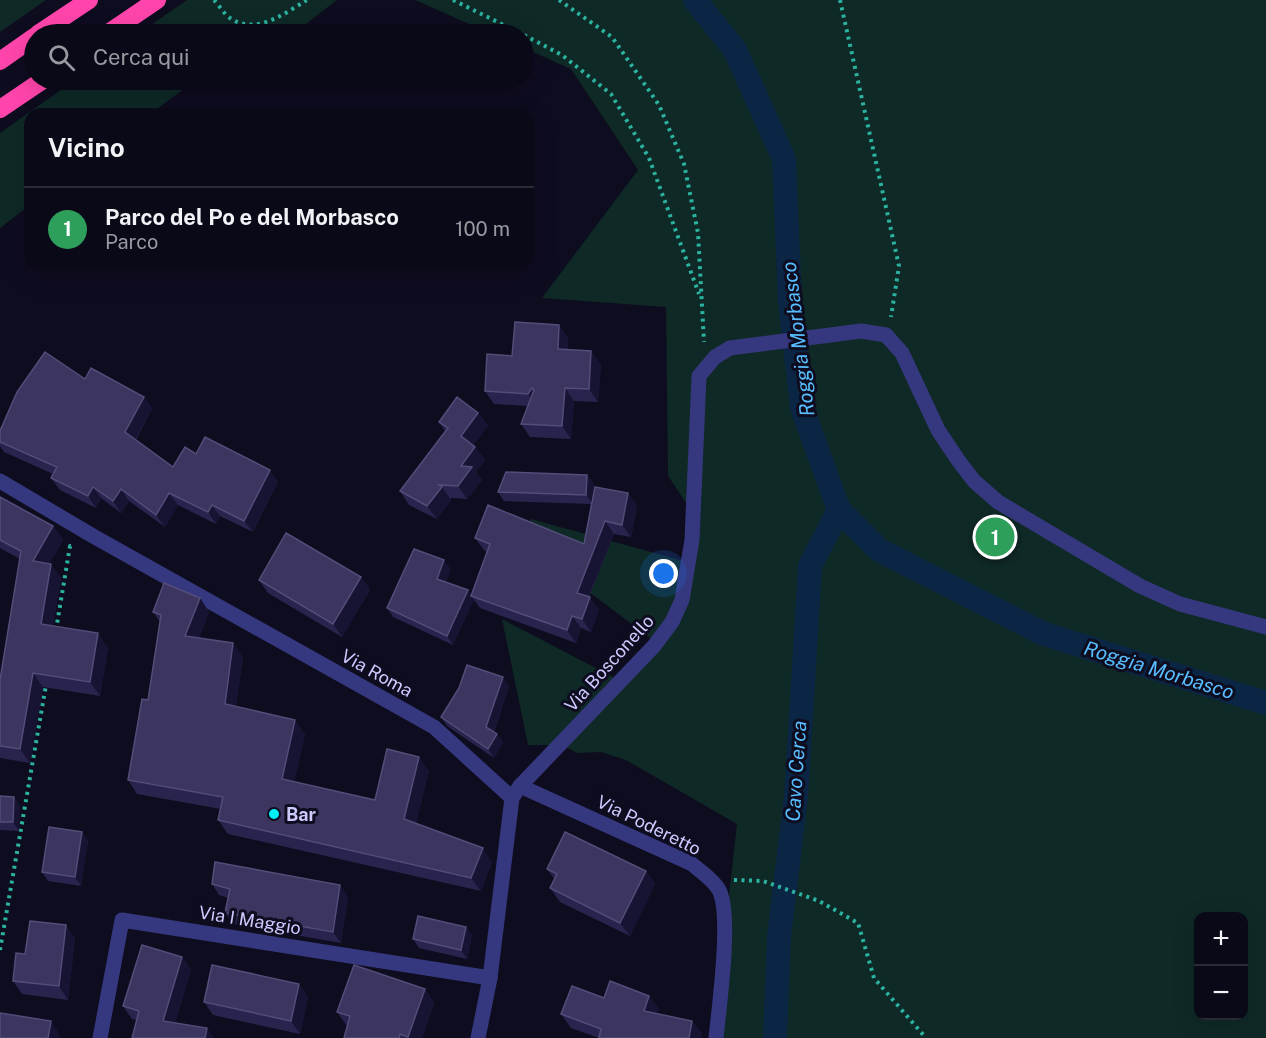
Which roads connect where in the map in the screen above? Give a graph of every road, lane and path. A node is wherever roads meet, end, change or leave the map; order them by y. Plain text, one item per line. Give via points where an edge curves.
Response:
1 (88, 0) edge
2 (157, 0) edge
3 (214, 0) edge
4 (307, 0) edge
5 (453, 0) edge
6 (559, 0) edge
7 (840, 0) edge
8 (53, 24) edge
9 (122, 24) edge
10 (247, 24) edge
11 (256, 24) edge
12 (501, 24) edge
13 (534, 41) edge
14 (24, 44) edge
15 (0, 61) edge
16 (28, 90) edge
17 (0, 109) edge
18 (701, 297) junction
19 (886, 335) junction
20 (715, 357) junction
21 (0, 481) edge
22 (93, 536) junction
23 (1266, 627) edge
24 (54, 639) edge
25 (48, 673) edge
26 (516, 792) junction
27 (763, 881) dead end
28 (0, 950) edge
29 (490, 978) junction
30 (100, 1038) edge
31 (478, 1038) edge
32 (716, 1038) edge
33 (926, 1038) edge

1 - 8 highway
2 - 9 highway
3 - 10 path via 230,18
4 - 11 path via 273,21
5 - 12 path
6 - 18 path via 612,37 659,105 684,164 698,233
7 - 19 path via 899,266
13 - 18 path via 562,55 611,94 649,158
14 - 15 highway
16 - 17 highway
18 - 20 path via 702,339
19 - 20 street via 861,331 730,348
19 - 23 street via 902,353 943,438 974,481 998,501 1140,586 1180,604
20 - 26 street, Via Bosconello via 699,376 692,540 682,600 672,622
21 - 22 street, Via Roma
22 - 24 path via 84,552 70,546
22 - 26 street, Via Roma via 434,727
25 - 28 path
26 - 29 street
26 - 32 street, Via Poderetto via 692,864 720,891 724,961
27 - 33 path via 819,901 858,923 874,978
29 - 30 street, Via I Maggio via 122,920
29 - 31 street

